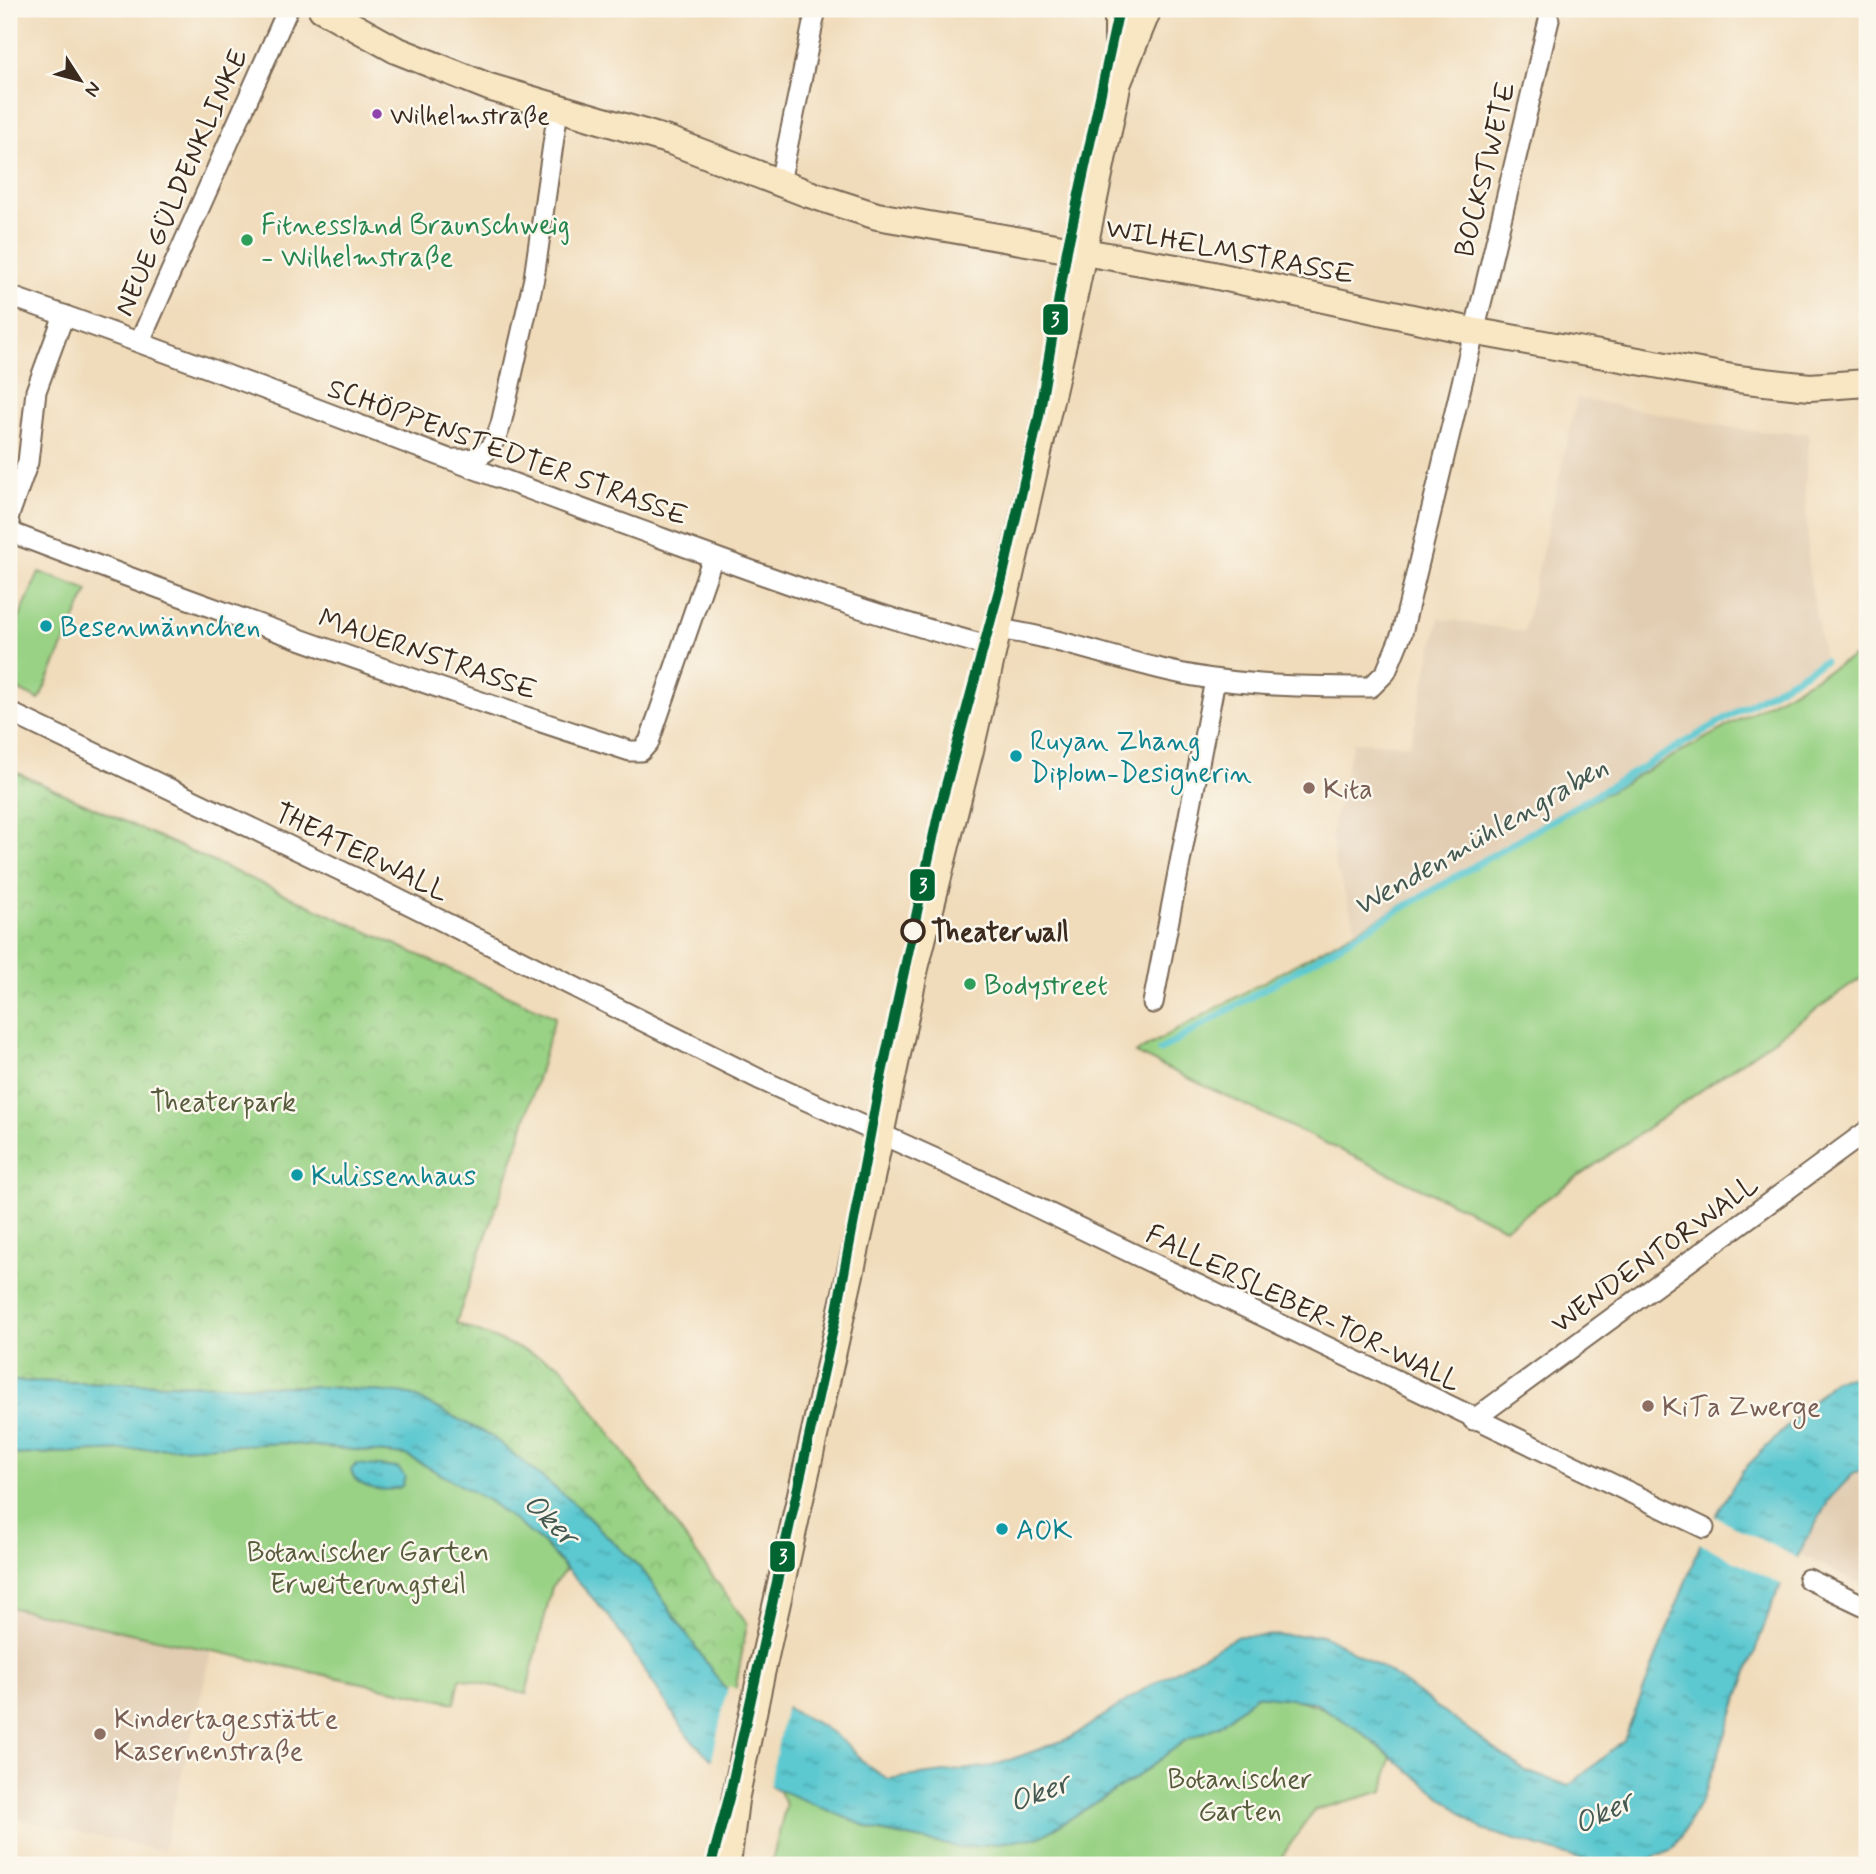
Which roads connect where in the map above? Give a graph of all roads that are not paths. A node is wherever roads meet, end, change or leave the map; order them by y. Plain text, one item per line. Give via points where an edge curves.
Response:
1 (288, 9) edge
2 (322, 9) edge
3 (816, 9) edge
4 (1118, 9) edge
5 (1148, 9) edge
6 (1549, 20) dead end
7 (1118, 82) junction
8 (558, 109) junction
9 (780, 183) junction
10 (1082, 253) junction
11 (9, 296) edge
12 (64, 315) junction
13 (1472, 331) junction
14 (140, 341) junction
15 (1867, 383) edge
16 (440, 458) junction
17 (10, 524) edge
18 (713, 557) junction
19 (994, 638) junction
20 (1215, 680) junction
21 (9, 712) edge
22 (1153, 1003) dead end
23 (1867, 1131) edge
24 (880, 1134) junction
25 (1473, 1420) junction
26 (1704, 1528) dead end
27 (1808, 1579) dead end
28 (1867, 1607) edge
29 (735, 1800) junction
30 (714, 1865) edge
31 (727, 1865) edge

1 - 14 street, NEUE GÜLDENKLINKE
2 - 8 main road, WILHELMSTRASSE via 411,57
3 - 9 street
4 - 7 main road
5 - 7 main road
6 - 13 street, BOCKSTWETE
7 - 10 main road
8 - 9 main road, WILHELMSTRASSE via 671,141
8 - 16 street via 534,278 494,446 485,456
9 - 10 main road, WILHELMSTRASSE via 877,216
10 - 13 main road, WILHELMSTRASSE via 1199,272
10 - 19 main road
11 - 12 street, SCHÖPPENSTEDTER STRASSE
12 - 14 street, SCHÖPPENSTEDTER STRASSE
12 - 17 street, MAUERNSTRASSE via 36,391 28,462
13 - 15 main road, WILHELMSTRASSE via 1738,379 1810,387
13 - 20 street, BOCKSTWETE via 1402,633 1386,672 1371,687
14 - 16 street, SCHÖPPENSTEDTER STRASSE
16 - 18 street, SCHÖPPENSTEDTER STRASSE
17 - 18 street, MAUERNSTRASSE via 448,692 630,751 641,751 649,742
18 - 19 street, SCHÖPPENSTEDTER STRASSE via 858,610
19 - 20 street, SCHÖPPENSTEDTER STRASSE via 1042,636
19 - 24 main road
20 - 22 street
21 - 24 street, THEATERWALL
23 - 25 street, WENDENTORWALL
24 - 25 street, FALLERSLEBER-TOR-WALL
24 - 29 main road
25 - 26 street, FALLERSLEBER-TOR-WALL
27 - 28 street
29 - 30 main road
29 - 31 main road

